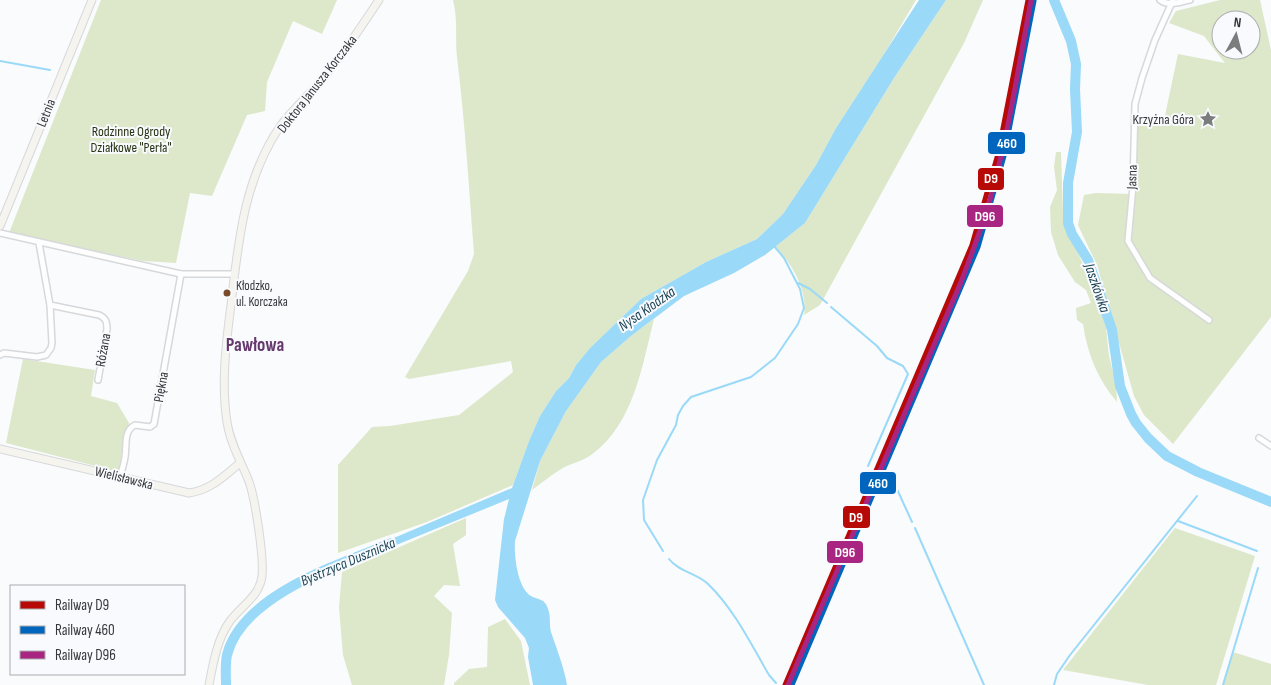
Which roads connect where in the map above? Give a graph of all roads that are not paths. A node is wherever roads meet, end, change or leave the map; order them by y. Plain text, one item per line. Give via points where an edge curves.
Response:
1 (92, 0) edge
2 (379, 0) edge
3 (1160, 0) edge
4 (1190, 0) edge
5 (1172, 2) edge
6 (0, 226) edge
7 (0, 233) edge
8 (39, 243) junction
9 (181, 274) junction
10 (234, 274) junction
11 (50, 305) junction
12 (1208, 320) dead end
13 (0, 355) edge
14 (98, 380) dead end
15 (1259, 438) dead end
16 (1271, 446) edge
17 (0, 449) edge
18 (240, 463) junction
19 (120, 477) junction
20 (209, 685) edge

1 - 6 street, Letnia
2 - 10 street, Doktora Janusza Korczaka via 322,80 281,125 260,164 240,229
3 - 5 street
4 - 5 street
5 - 12 street, Jasna via 1155,40 1135,104 1128,241 1150,278
7 - 8 street
8 - 9 street
8 - 11 street
9 - 10 street
9 - 19 street, Piękna via 154,424 150,427 135,425 130,429
10 - 18 street, Doktora Janusza Korczaka via 226,345 225,401 229,431
11 - 13 street via 52,343 46,356
11 - 14 street, Różana via 104,317 107,329
15 - 16 street
17 - 19 street, Wielisławska
18 - 19 street, Wielisławska via 200,492 189,493
18 - 20 street, Doktora Janusza Korczaka via 252,492 262,576 255,594 222,634

